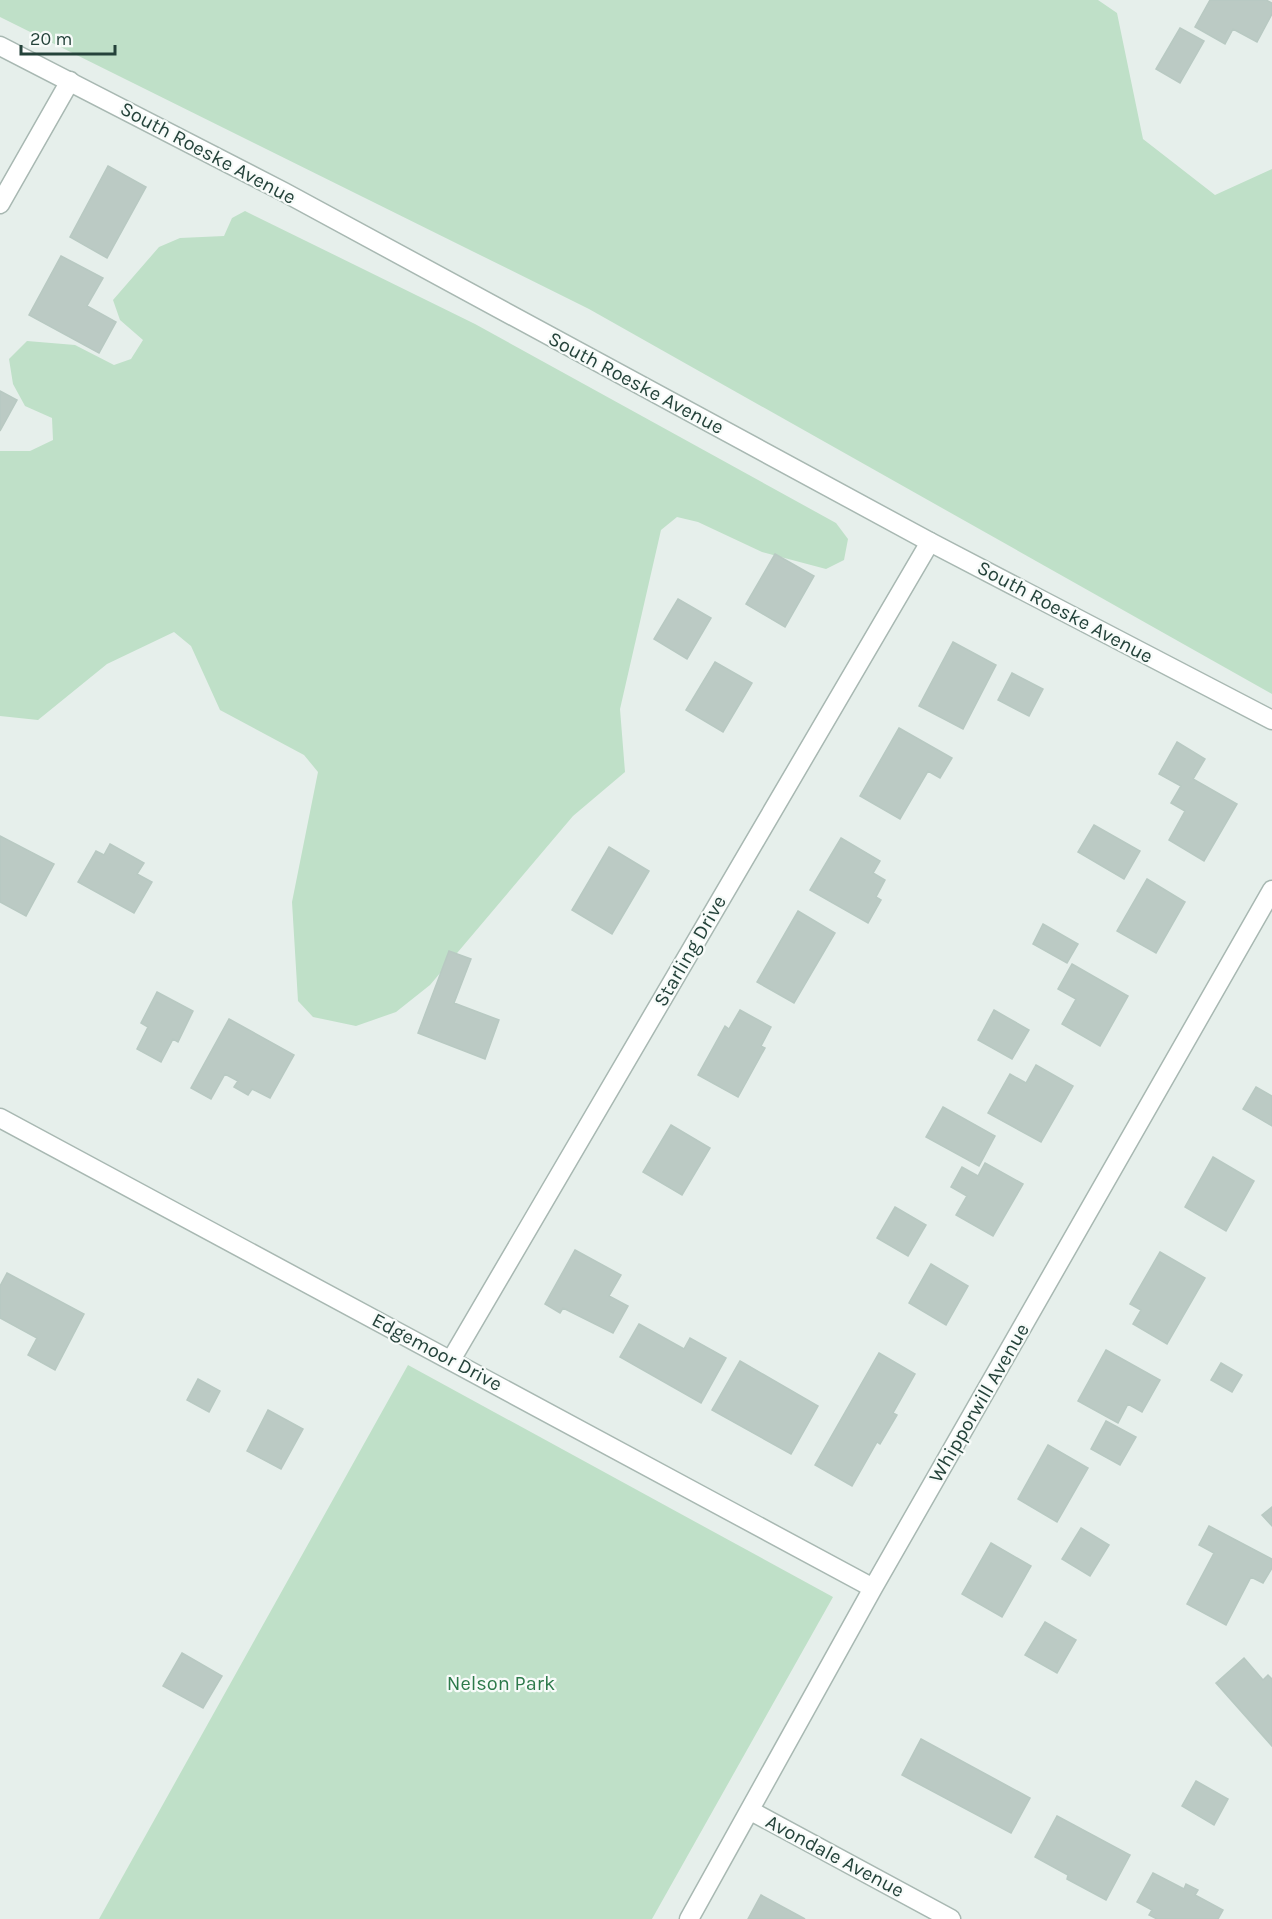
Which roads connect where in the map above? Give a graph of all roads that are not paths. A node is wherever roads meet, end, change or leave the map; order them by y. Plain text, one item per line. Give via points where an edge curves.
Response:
1 (0, 46) edge
2 (69, 81) junction
3 (0, 204) edge
4 (930, 542) junction
5 (1272, 720) edge
6 (1272, 890) edge
7 (0, 1118) edge
8 (451, 1360) junction
9 (873, 1588) junction
10 (751, 1811) junction
11 (689, 1919) edge
12 (951, 1919) edge

1 - 2 street, South Roeske Avenue
2 - 3 street
2 - 4 street, South Roeske Avenue via 284,192
4 - 5 street, South Roeske Avenue
4 - 8 street, Starling Drive
6 - 9 street, Whipporwill Avenue
7 - 8 street, Edgemoor Drive
8 - 9 street, Edgemoor Drive
9 - 10 street, Whipporwill Avenue
10 - 11 street, Whipporwill Avenue
10 - 12 street, Avondale Avenue

